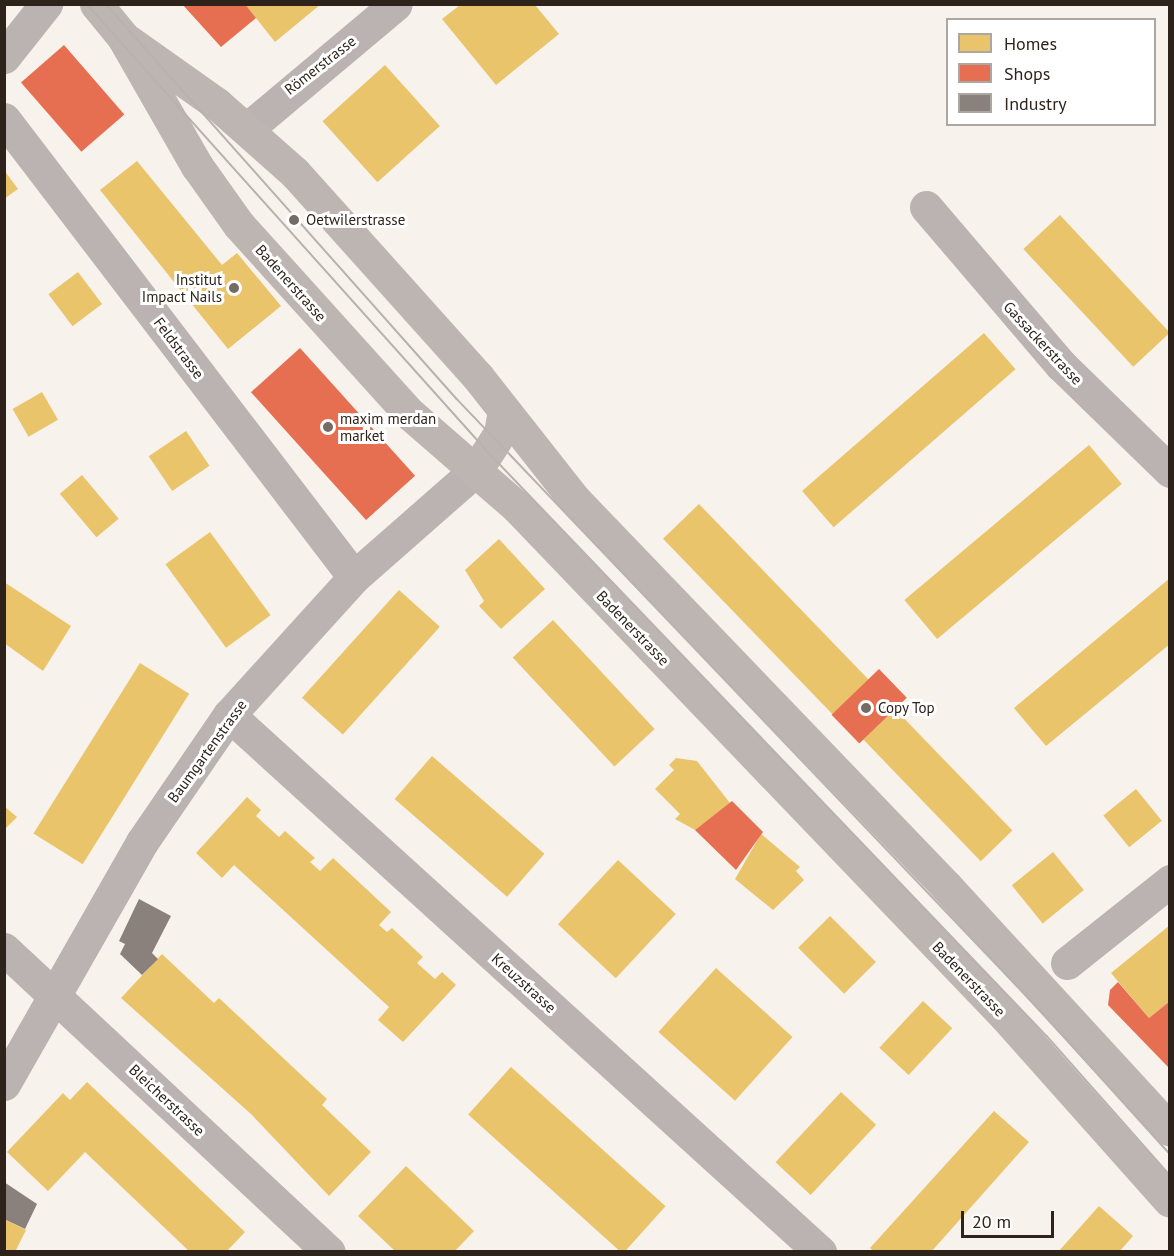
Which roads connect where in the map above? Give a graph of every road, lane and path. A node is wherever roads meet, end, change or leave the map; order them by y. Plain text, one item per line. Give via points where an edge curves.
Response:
1 (46, 4) edge
2 (96, 4) edge
3 (396, 4) edge
4 (123, 37) junction
5 (4, 57) edge
6 (4, 119) edge
7 (247, 129) junction
8 (926, 207) dead end
9 (504, 411) junction
10 (476, 470) junction
11 (1170, 471) edge
12 (354, 577) junction
13 (229, 715) junction
14 (1170, 881) edge
15 (4, 949) edge
16 (1067, 963) dead end
17 (56, 996) junction
18 (4, 1084) edge
19 (1170, 1130) edge
20 (1170, 1201) edge
21 (329, 1251) edge
22 (820, 1251) edge

1 - 5 street
2 - 4 main road, Badenerstrasse
3 - 7 street, Römerstrasse
4 - 7 main road, Badenerstrasse
4 - 10 main road, Badenerstrasse via 225,208 410,414
6 - 12 street, Feldstrasse
7 - 9 main road, Badenerstrasse via 301,180
8 - 11 street, Gassackerstrasse via 1061,365
9 - 10 main road via 500,434
9 - 19 main road, Badenerstrasse via 574,499 946,886
10 - 12 street, Baumgartenstrasse
10 - 20 main road, Badenerstrasse via 517,507 1006,1017
12 - 13 street, Baumgartenstrasse
13 - 17 street, Baumgartenstrasse via 142,842
13 - 22 street, Kreuzstrasse
14 - 16 street
15 - 17 street, Bleicherstrasse
17 - 18 street, Baumgartenstrasse
17 - 21 street, Bleicherstrasse

